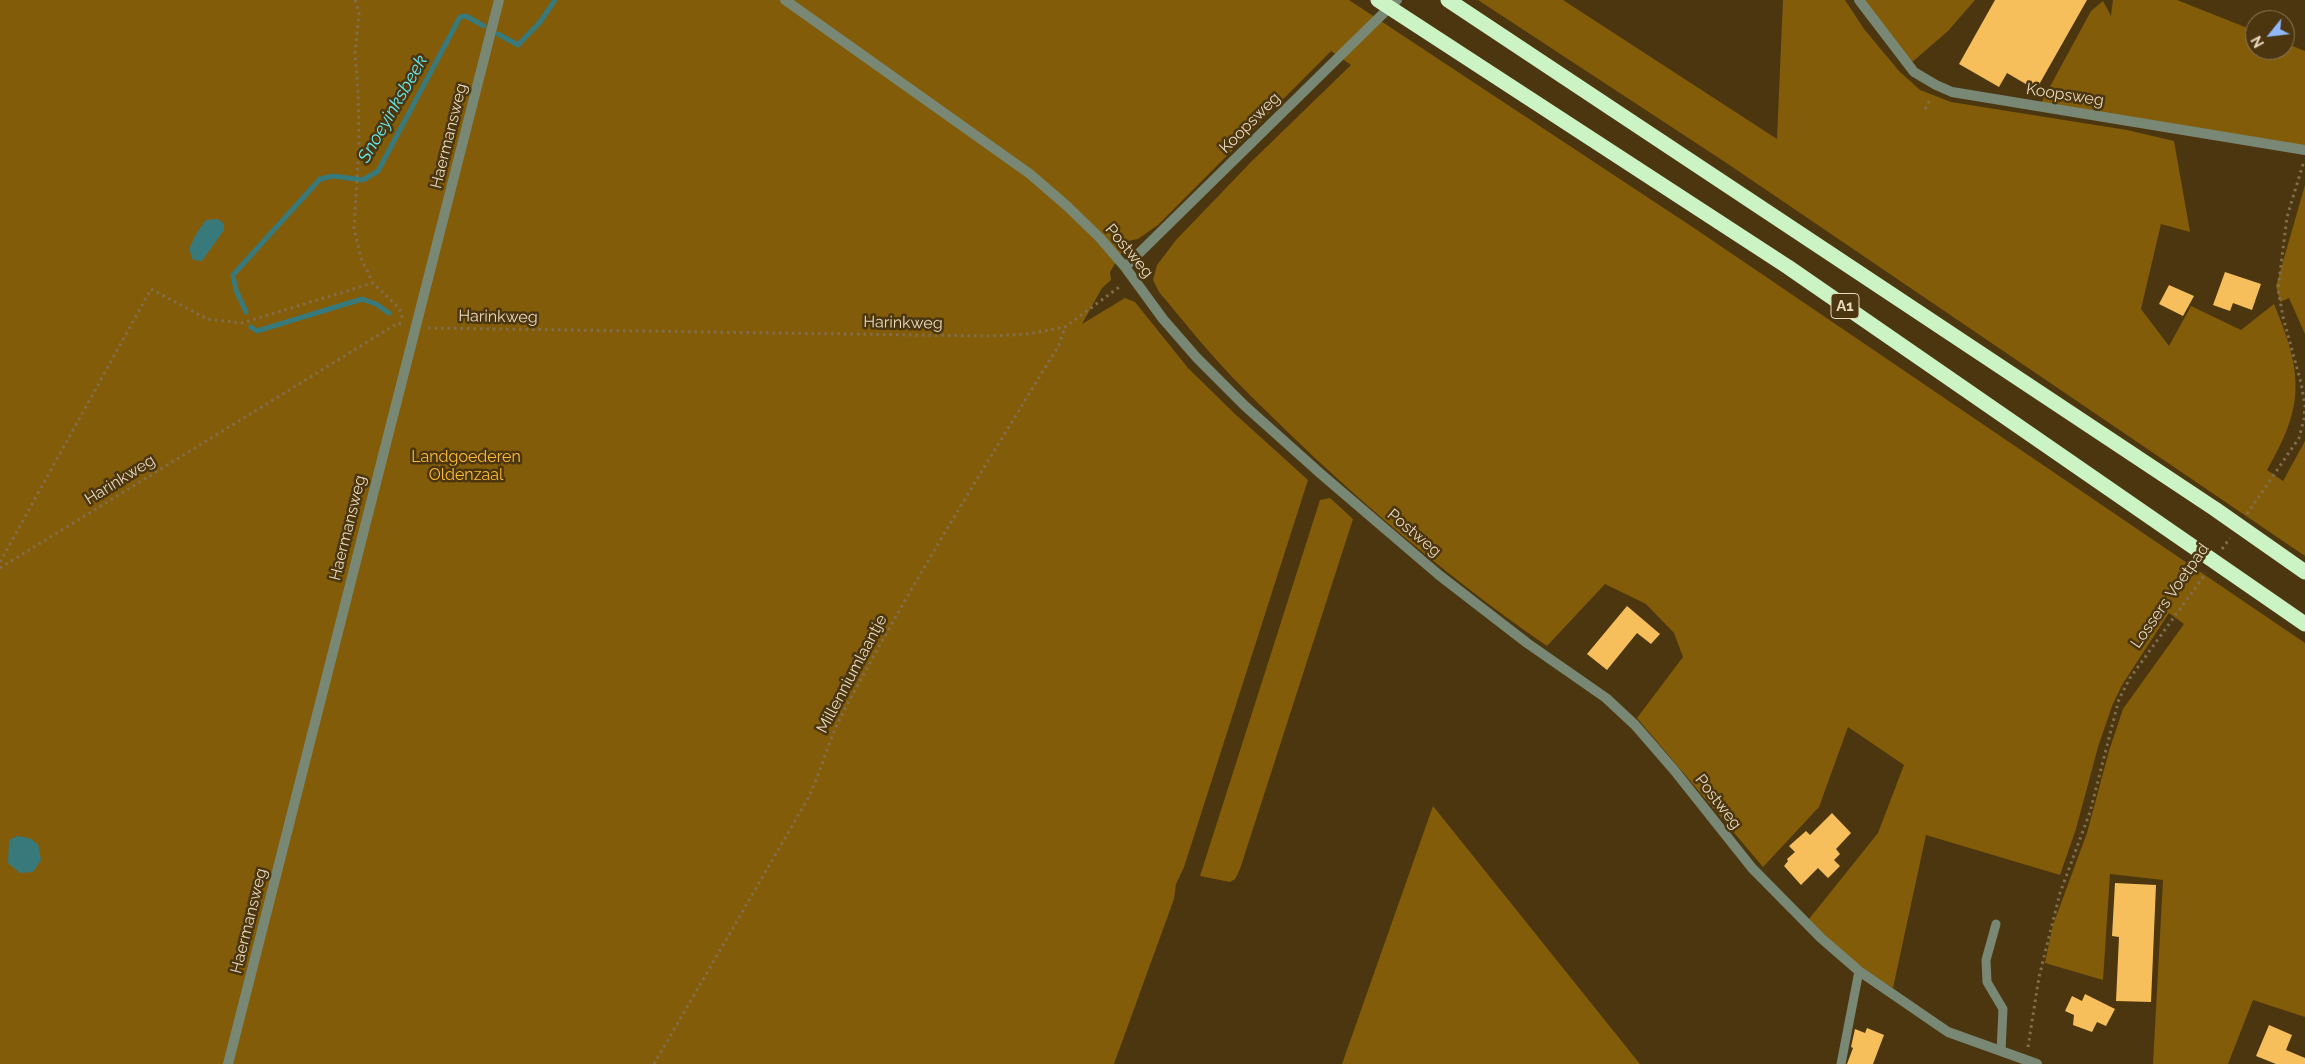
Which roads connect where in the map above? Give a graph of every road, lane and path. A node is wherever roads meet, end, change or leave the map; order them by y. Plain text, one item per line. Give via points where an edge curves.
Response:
1 (355, 0) edge
2 (499, 0) edge
3 (785, 0) edge
4 (1378, 0) edge
5 (1397, 0) edge
6 (1448, 0) edge
7 (1859, 0) edge
8 (2305, 150) edge
9 (2305, 158) edge
10 (1124, 267) junction
11 (1132, 276) junction
12 (373, 283) junction
13 (1065, 326) junction
14 (411, 327) junction
15 (2244, 518) dead end
16 (2233, 534) dead end
17 (2221, 550) dead end
18 (0, 562) edge
19 (2210, 567) dead end
20 (0, 568) edge
21 (2305, 572) edge
22 (2305, 624) edge
23 (1996, 924) dead end
24 (1859, 972) junction
25 (2001, 1051) junction
26 (2026, 1062) edge
27 (228, 1064) edge
28 (654, 1064) edge
29 (1841, 1064) edge
30 (2037, 1064) edge

1 - 12 path via 359,13 354,53 358,91 354,228 361,258
2 - 14 street, Haermansweg
3 - 10 street, Postweg via 1030,174 1074,212
4 - 22 highway, A1 via 1788,267
5 - 10 street, Koopsweg
6 - 21 highway, A1
7 - 8 street, Koopsweg via 1914,72 1952,92
9 - 15 path via 2287,217 2278,289 2301,383 2304,419 2299,438
10 - 11 street, Postweg
11 - 13 path
11 - 24 street, Postweg via 1197,358 1320,474 1439,575 1606,698 1635,724 1752,868
12 - 14 path via 398,308
12 - 18 path via 242,323 207,319 151,289
13 - 14 path, Harinkweg via 1028,334 989,336
13 - 28 path, Millenniumlaantje via 1059,345 923,569 842,713 806,802
14 - 20 path, Harinkweg via 398,323
14 - 27 street, Haermansweg
16 - 17 path, Lossers Voetpad
19 - 26 path, Lossers Voetpad via 2130,678 2119,700 2090,812 2060,893 2038,977
23 - 25 lane via 1986,960 1987,982 2003,1009
24 - 25 street, Postweg via 1948,1032
24 - 29 lane
25 - 26 street, Postweg
26 - 30 street, Postweg

